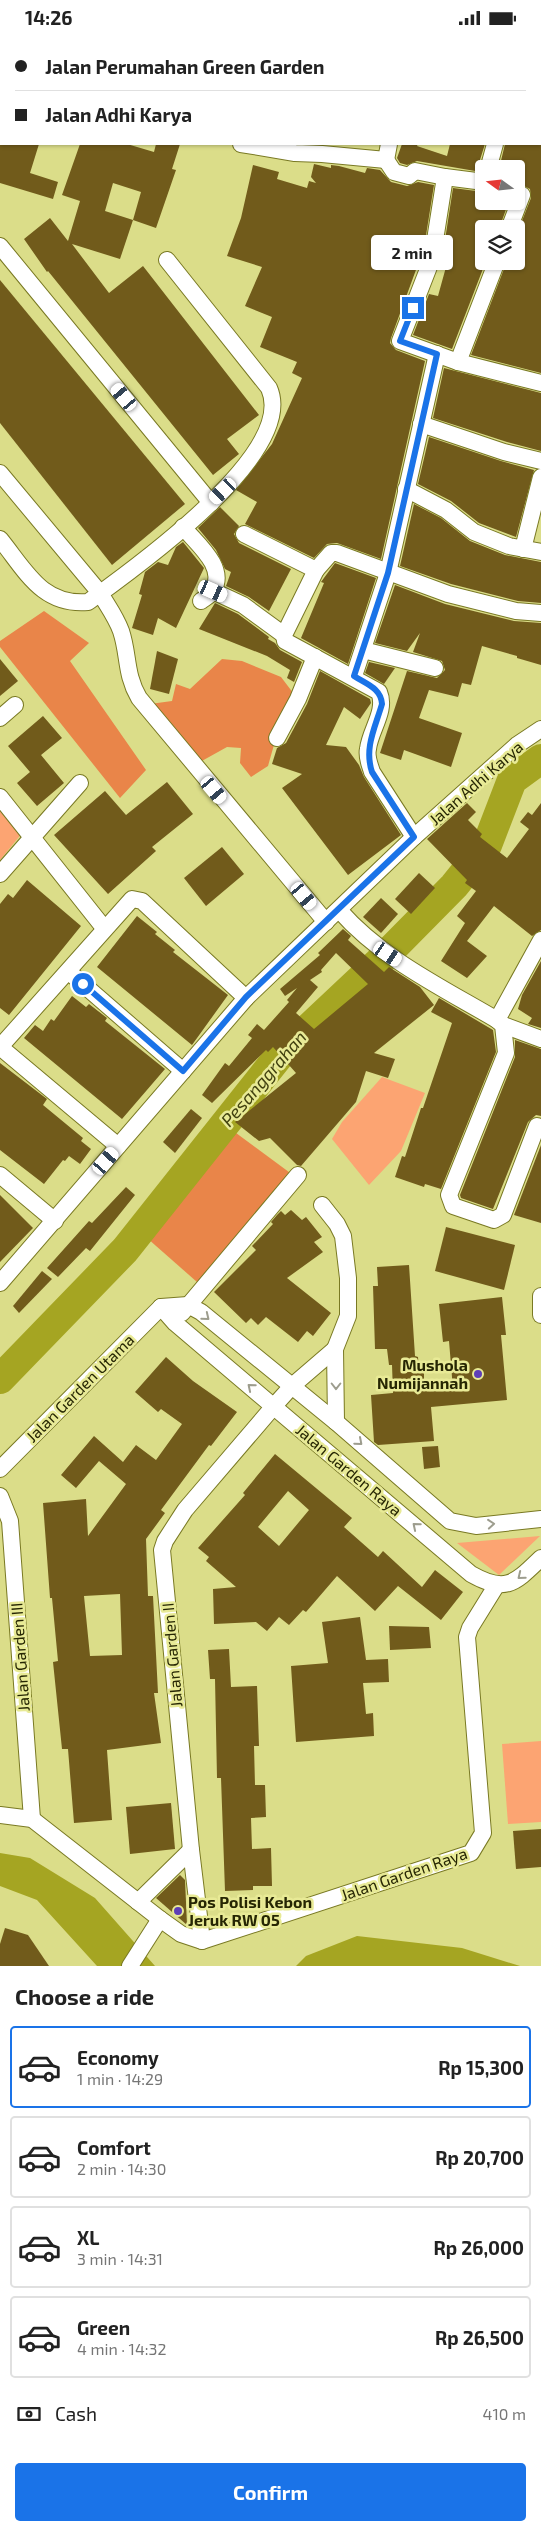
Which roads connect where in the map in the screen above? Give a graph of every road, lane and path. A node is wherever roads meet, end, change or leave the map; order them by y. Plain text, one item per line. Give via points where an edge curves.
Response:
1 (247, 145) edge
2 (495, 145) edge
3 (387, 152) edge
4 (491, 160) edge
5 (445, 177) junction
6 (475, 182) edge
7 (0, 246) edge
8 (167, 260) dead end
9 (494, 270) edge
10 (437, 354) junction
11 (458, 362) junction
12 (541, 383) edge
13 (421, 424) junction
14 (541, 461) edge
15 (0, 473) edge
16 (541, 477) edge
17 (406, 489) junction
18 (211, 503) junction
19 (184, 527) junction
20 (244, 534) dead end
21 (0, 539) edge
22 (522, 549) junction
23 (541, 553) edge
24 (316, 571) junction
25 (388, 573) junction
26 (100, 593) junction
27 (541, 613) edge
28 (284, 635) junction
29 (363, 649) junction
30 (315, 657) junction
31 (435, 668) dead end
32 (354, 676) junction
33 (16, 705) dead end
34 (0, 718) edge
35 (541, 729) edge
36 (277, 738) dead end
37 (80, 783) dead end
38 (0, 797) edge
39 (32, 837) junction
40 (414, 837) junction
41 (0, 874) edge
42 (339, 910) junction
43 (326, 922) junction
44 (104, 928) junction
45 (541, 941) edge
46 (68, 971) junction
47 (246, 997) junction
48 (500, 1022) junction
49 (541, 1039) edge
50 (0, 1047) edge
51 (183, 1071) junction
52 (537, 1126) dead end
53 (118, 1146) junction
54 (0, 1175) edge
55 (298, 1175) dead end
56 (322, 1205) dead end
57 (55, 1221) junction
58 (0, 1283) edge
59 (541, 1296) edge
60 (188, 1305) junction
61 (161, 1307) junction
62 (541, 1315) edge
63 (175, 1323) junction
64 (335, 1349) junction
65 (292, 1386) junction
66 (274, 1406) junction
67 (336, 1422) junction
68 (0, 1469) edge
69 (0, 1496) edge
70 (541, 1519) edge
71 (450, 1521) junction
72 (435, 1542) junction
73 (541, 1558) edge
74 (496, 1586) junction
75 (0, 1815) edge
76 (32, 1819) junction
77 (191, 1850) junction
78 (138, 1902) junction
79 (160, 1919) junction
80 (202, 1941) junction
81 (130, 1966) edge

1 - 3 street via 295,153
2 - 4 street
3 - 5 street via 394,172 409,176 415,171
5 - 6 street
5 - 10 street via 432,259 400,341
7 - 18 street
8 - 18 street via 273,397 272,420 259,447 235,479
9 - 11 street
10 - 11 street
10 - 13 street
11 - 12 street
13 - 14 street
13 - 17 street
15 - 26 street
16 - 22 street
17 - 22 street via 446,510 474,532
17 - 25 street
18 - 19 street
19 - 26 street
19 - 28 street via 215,565 217,575 207,596 244,605
20 - 24 street
21 - 26 street via 46,593 58,600 88,601
22 - 23 street
24 - 25 street via 334,552
24 - 28 street
25 - 27 street via 448,594 516,611
25 - 29 street
26 - 43 street via 121,630 131,684 139,698
28 - 30 street via 286,643
29 - 31 street
29 - 32 street
30 - 32 street
30 - 36 street
32 - 40 street via 379,692 382,698 368,749 368,761
33 - 34 street
35 - 40 street, Jalan Adhi Karya via 517,745
37 - 39 street
38 - 39 street
39 - 41 street
39 - 44 street
40 - 42 street, Jalan Adhi Karya
42 - 43 street, Jalan Adhi Karya
42 - 48 street via 359,933 377,947
43 - 47 street, Jalan Adhi Karya
44 - 46 street
44 - 47 street via 129,901 142,901
45 - 48 street
46 - 50 street
46 - 51 street
47 - 51 street, Jalan Adhi Karya
48 - 49 street
48 - 52 street via 506,1053 449,1195 453,1206 494,1220 503,1215
50 - 53 street
51 - 53 street, Jalan Adhi Karya
53 - 57 street, Jalan Adhi Karya
54 - 57 street
55 - 60 street
56 - 64 street, Jalan Garden Raya via 337,1224 346,1247 348,1315
57 - 58 street, Jalan Adhi Karya
59 - 62 street
60 - 61 street
60 - 63 street
60 -> 65 street, Jalan Garden Raya
61 - 63 street, Jalan Garden Raya
61 - 68 street, Jalan Garden Utama
66 -> 63 street, Jalan Garden Raya
64 - 65 street, Jalan Garden Raya
64 -> 67 street, Jalan Garden Raya
65 - 66 street, Jalan Garden Raya
65 - 67 street, Jalan Garden Raya
72 -> 66 street, Jalan Garden Raya
66 - 77 street, Jalan Garden II via 185,1511 162,1550
67 -> 71 street, Jalan Garden Raya
69 - 76 street, Jalan Garden III via 10,1521
71 -> 70 street via 476,1526
71 - 72 street
72 - 74 street, Jalan Garden Raya via 471,1574
73 -> 74 street via 518,1580 506,1586
74 - 80 street, Jalan Garden Raya via 467,1637 483,1833 474,1850
75 - 76 street
76 - 78 street
77 - 78 street
77 - 80 street, Jalan Garden II
78 - 79 street
79 - 80 street via 181,1934
79 - 81 street

